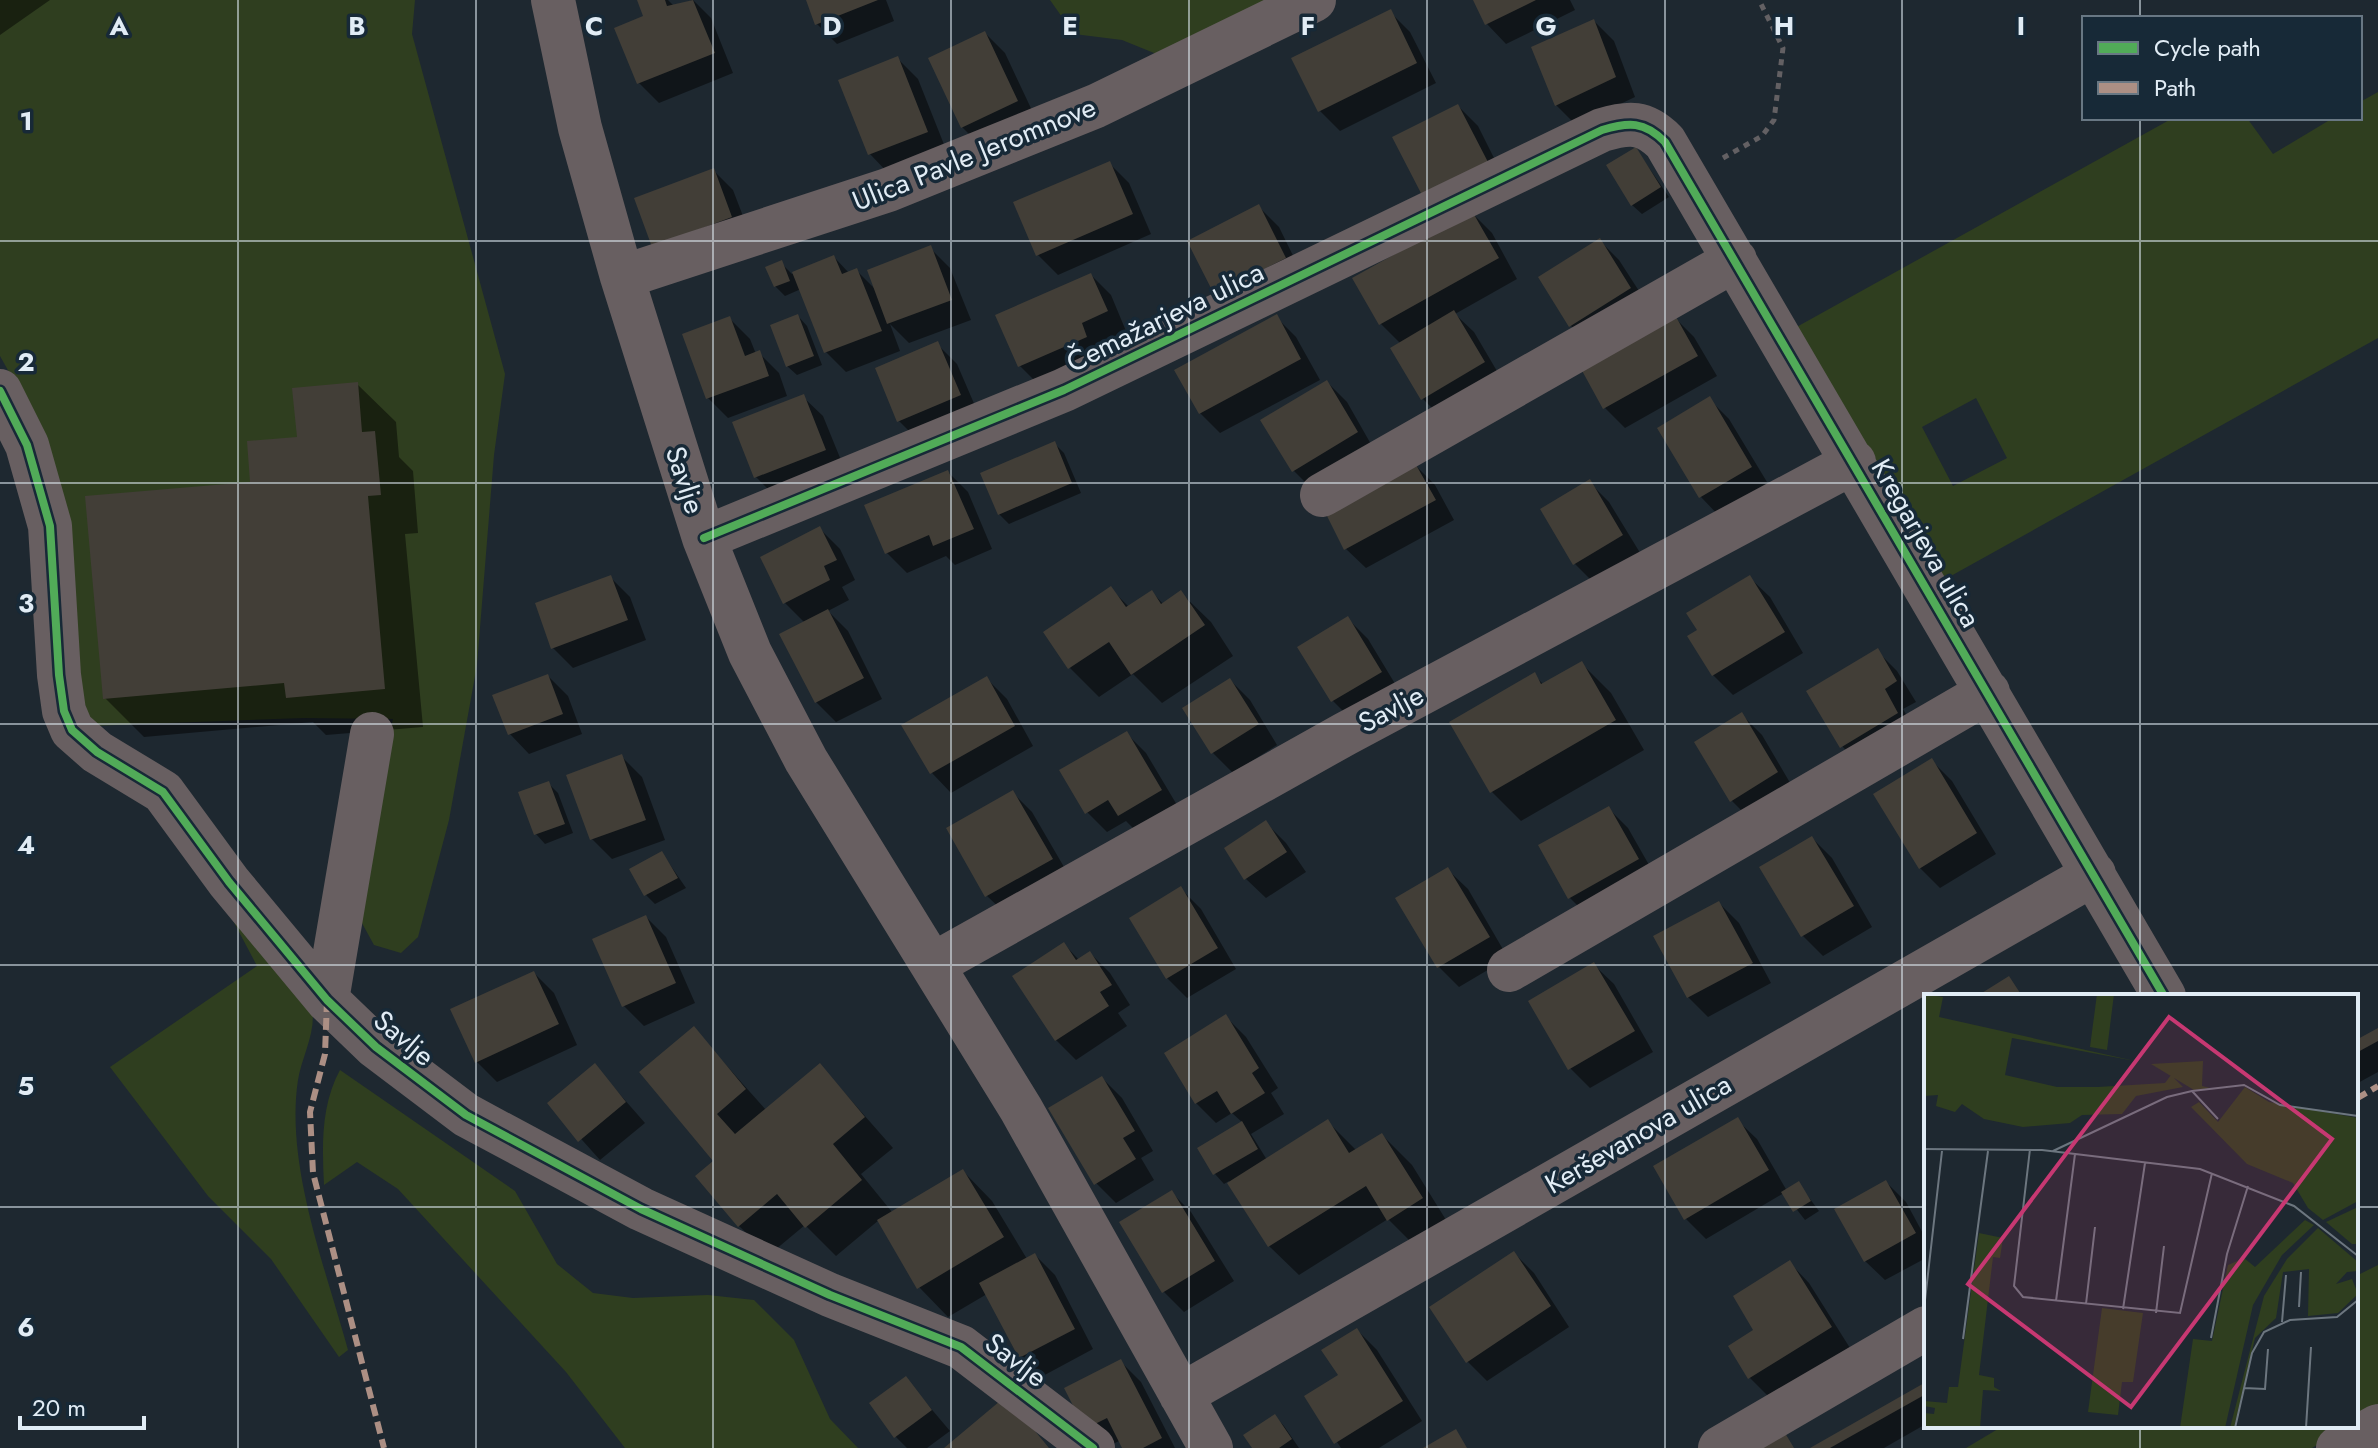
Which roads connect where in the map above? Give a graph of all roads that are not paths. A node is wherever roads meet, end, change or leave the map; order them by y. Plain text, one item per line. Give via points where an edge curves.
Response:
1 (553, 0) edge
2 (1314, 0) edge
3 (1638, 123) joint
4 (1735, 260) junction
5 (622, 277) junction
6 (0, 391) edge
7 (1854, 462) junction
8 (1322, 495) dead end
9 (704, 538) junction
10 (1988, 692) junction
11 (372, 734) dead end
12 (2094, 874) junction
13 (934, 964) junction
14 (1509, 970) dead end
15 (2163, 994) edge
16 (327, 1000) junction
17 (1924, 1329) edge
18 (1181, 1395) junction
19 (2378, 1426) edge
20 (1093, 1448) edge
21 (1211, 1448) edge
22 (1720, 1448) edge
23 (2338, 1448) edge

1 - 5 street, Savlje via 580,128
2 - 5 street, Ulica Pavle Jeromnove via 1096,106 888,190
3 - 4 street, Kregarjeva ulica via 1665,142
3 - 9 street, Čemažarjeva ulica via 1602,130 1064,390
4 - 7 street, Kregarjeva ulica
4 - 8 street
5 - 9 street, Savlje
6 - 16 street, Savlje via 27,445 50,526 59,675 72,730 97,752 163,792
7 - 10 street, Kregarjeva ulica
7 - 13 street, Savlje via 1345,734
9 - 13 street, Savlje via 736,622 775,702
10 - 12 street, Kregarjeva ulica
10 - 14 street
11 - 16 street
12 - 15 street, Kregarjeva ulica
12 - 18 street, Kerševanova ulica
13 - 18 street, Savlje
16 - 20 street, Savlje via 376,1047 466,1115 641,1209 830,1295 961,1347
17 - 22 street
18 - 21 street, Savlje
19 - 23 street

